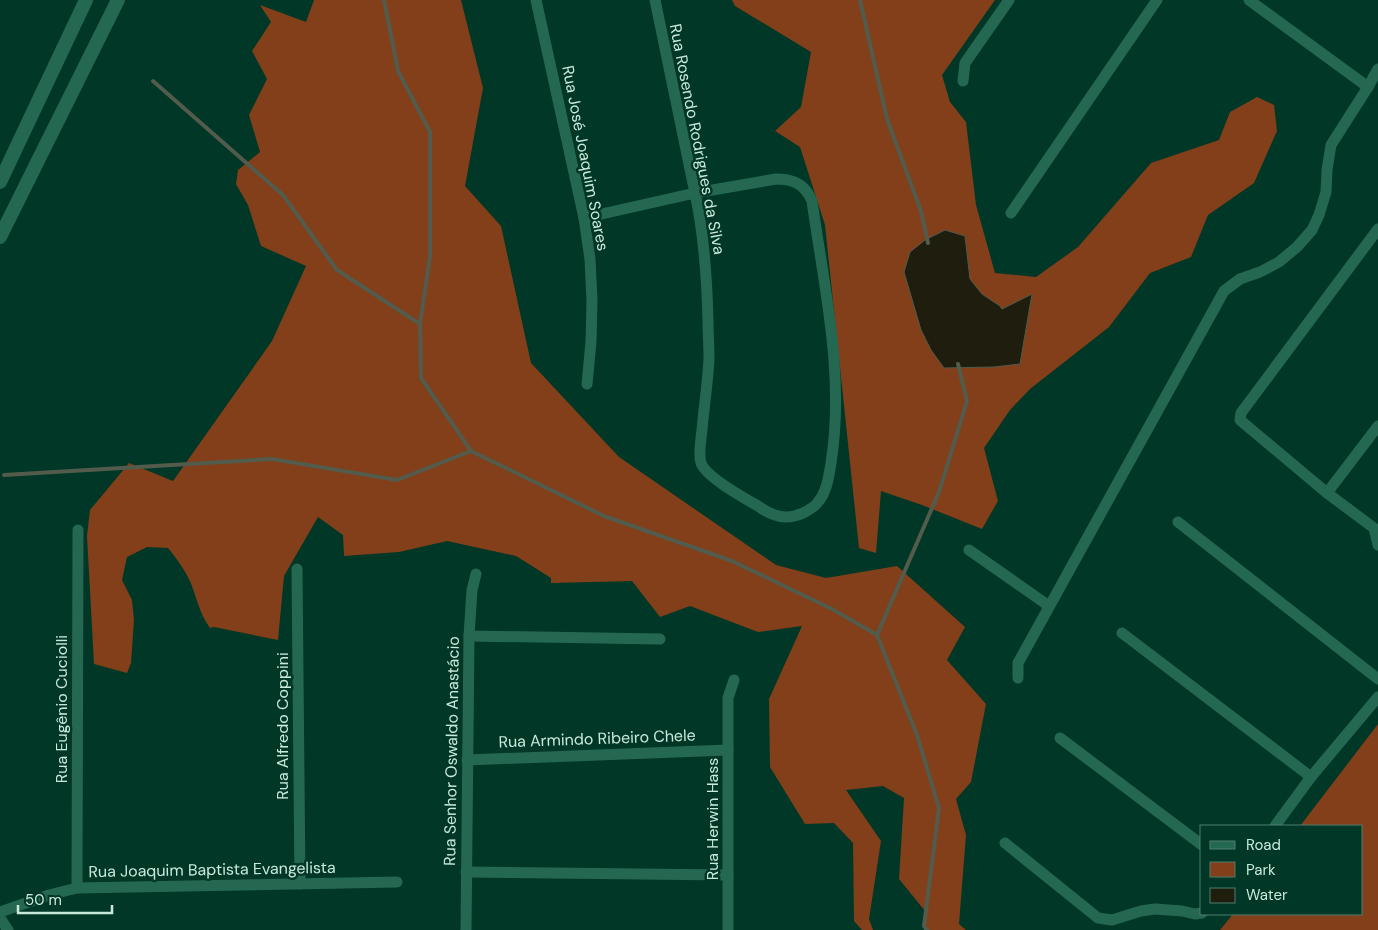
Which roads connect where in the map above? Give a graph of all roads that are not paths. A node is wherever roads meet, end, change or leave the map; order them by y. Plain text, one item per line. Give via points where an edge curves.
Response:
1 (86, 0) edge
2 (118, 0) edge
3 (536, 0) edge
4 (655, 0) edge
5 (1009, 0) edge
6 (1157, 0) edge
7 (1249, 0) edge
8 (1378, 69) edge
9 (963, 81) dead end
10 (1368, 87) junction
11 (0, 182) edge
12 (695, 193) junction
13 (1011, 213) dead end
14 (584, 218) junction
15 (1378, 229) edge
16 (0, 237) edge
17 (587, 384) dead end
18 (1378, 426) edge
19 (1326, 493) junction
20 (1178, 522) dead end
21 (78, 530) dead end
22 (1376, 530) edge
23 (1378, 545) edge
24 (969, 550) dead end
25 (297, 568) dead end
26 (476, 574) dead end
27 (1049, 606) junction
28 (1122, 633) dead end
29 (468, 636) junction
30 (660, 639) dead end
31 (1378, 664) edge
32 (1364, 668) junction
33 (1018, 678) dead end
34 (1378, 679) edge
35 (734, 680) dead end
36 (1378, 697) edge
37 (1060, 738) dead end
38 (728, 750) junction
39 (467, 760) junction
40 (1311, 777) junction
41 (1276, 825) edge
42 (1005, 843) dead end
43 (1200, 843) edge
44 (466, 872) junction
45 (728, 876) junction
46 (397, 882) dead end
47 (300, 884) junction
48 (77, 888) junction
49 (0, 912) edge
50 (1200, 913) edge
51 (0, 918) edge
52 (8, 930) edge
53 (466, 930) edge
54 (728, 930) edge

1 - 11 street
2 - 16 street
3 - 14 street, Rua José Joaquim Soares
4 - 12 street, Rua Rosendo Rodrigues da Silva
5 - 9 street via 965,63
6 - 13 street
7 - 10 street
8 - 10 street
10 - 27 street via 1331,145 1326,192 1312,230 1279,262 1240,279 1224,291
12 - 12 street, Rua Rosendo Rodrigues da Silva via 708,288 709,358 700,444 701,464 712,477 769,514 795,516 814,506 822,497 830,471 835,425 833,346 812,200 800,185 776,179
12 - 14 street
14 - 17 street, Rua José Joaquim Soares via 592,301
15 - 19 street via 1241,413 1240,420
18 - 19 street
19 - 22 street
20 - 32 street
21 - 48 street, Rua Eugênio Cuciolli
22 - 23 street
24 - 27 street
25 - 47 street, Rua Alfredo Coppini
26 - 29 street, Rua Senhor Oswaldo Anastácio
27 - 33 street via 1018,663
28 - 40 street
29 - 30 street
29 - 39 street, Rua Senhor Oswaldo Anastácio
31 - 32 street
32 - 34 street
35 - 38 street, Rua Herwin Hass via 728,698
36 - 40 street
37 - 43 street
38 - 39 street, Rua Armindo Ribeiro Chele
38 - 45 street, Rua Herwin Hass
39 - 44 street, Rua Senhor Oswaldo Anastácio
40 - 41 street
42 - 50 street via 1098,918 1112,920 1155,910
44 - 45 street
44 - 53 street, Rua Senhor Oswaldo Anastácio
45 - 54 street, Rua Herwin Hass
46 - 47 street, Rua Joaquim Baptista Evangelista
47 - 48 street, Rua Joaquim Baptista Evangelista
48 - 49 street, Rua Joaquim Baptista Evangelista
51 - 52 street

